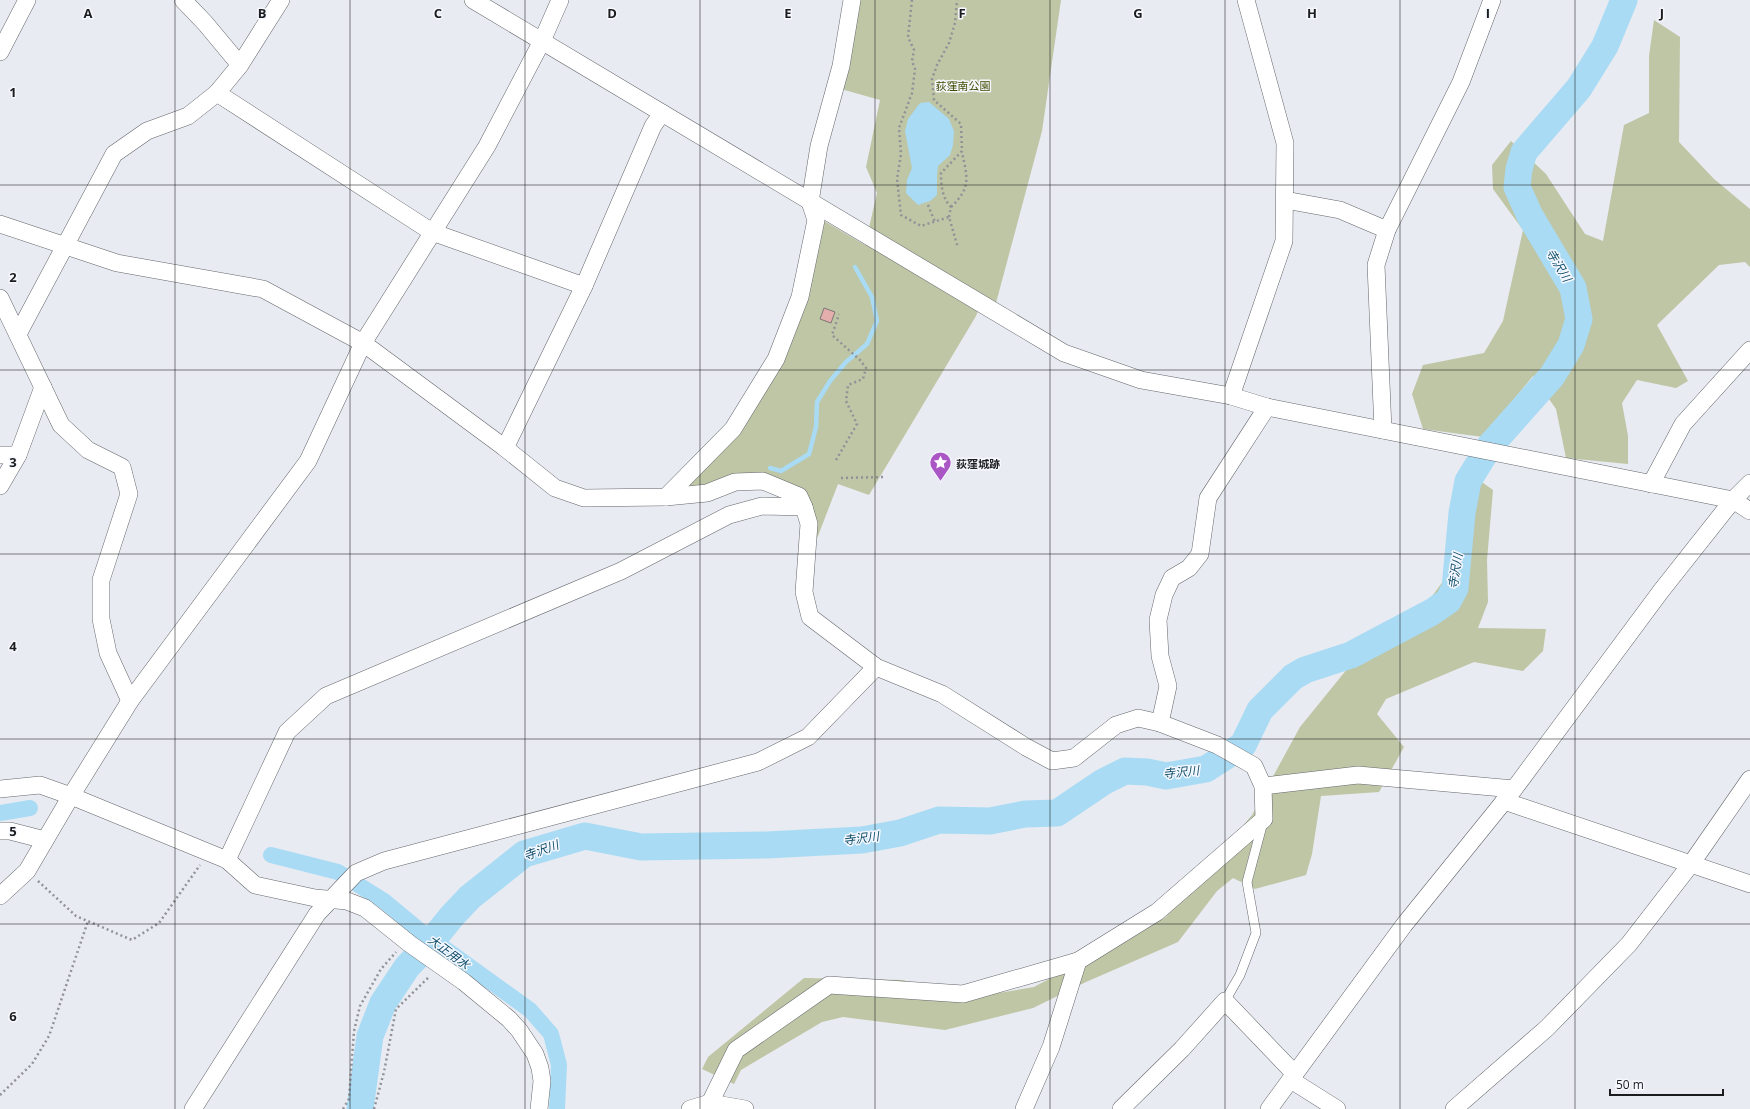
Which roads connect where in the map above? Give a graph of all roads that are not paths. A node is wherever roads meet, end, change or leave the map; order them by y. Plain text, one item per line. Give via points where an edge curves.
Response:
1 (27, 0) edge
2 (183, 0) edge
3 (281, 0) edge
4 (473, 0) edge
5 (560, 0) edge
6 (852, 0) edge
7 (1246, 0) edge
8 (1492, 0) edge
9 (542, 41) junction
10 (0, 52) edge
11 (240, 65) junction
12 (218, 93) junction
13 (662, 113) junction
14 (1285, 200) junction
15 (810, 202) junction
16 (0, 224) edge
17 (1388, 230) junction
18 (432, 232) junction
19 (64, 246) junction
20 (584, 286) junction
21 (0, 298) edge
22 (18, 334) junction
23 (363, 343) junction
24 (1750, 350) edge
25 (43, 387) junction
26 (1231, 396) junction
27 (1267, 407) junction
28 (1384, 430) junction
29 (505, 448) junction
30 (0, 455) edge
31 (18, 455) junction
32 (1750, 483) edge
33 (1651, 484) junction
34 (0, 486) edge
35 (666, 497) junction
36 (1733, 500) junction
37 (804, 507) junction
38 (1750, 511) edge
39 (876, 667) junction
40 (130, 701) junction
41 (1160, 723) junction
42 (1750, 778) edge
43 (1263, 786) junction
44 (0, 790) edge
45 (1509, 795) junction
46 (71, 796) junction
47 (1264, 819) junction
48 (0, 831) edge
49 (45, 840) junction
50 (227, 860) junction
51 (1691, 864) junction
52 (1750, 884) edge
53 (335, 895) junction
54 (0, 896) edge
55 (1078, 961) junction
56 (1225, 1001) junction
57 (1293, 1077) junction
58 (710, 1103) junction
59 (193, 1109) edge
60 (539, 1109) edge
61 (690, 1109) edge
62 (745, 1109) edge
63 (1024, 1109) edge
64 (1121, 1109) edge
65 (1269, 1109) edge
66 (1337, 1109) edge
67 (1454, 1109) edge

1 - 10 street
2 - 11 street
3 - 11 street
4 - 9 street
5 - 9 street
6 - 15 street via 841,66 819,146
7 - 14 street via 1285,143
8 - 17 street via 1461,82
9 - 13 street
9 - 18 street via 487,146
11 - 12 street
12 - 18 street
12 - 19 street via 188,116 147,131 114,154
13 - 15 street
13 - 20 street via 653,126
14 - 17 street via 1340,210
14 - 26 street via 1284,241
15 - 26 street via 1064,353 1141,380
15 - 35 street via 816,220 800,297 776,359 733,429
16 - 19 street
17 - 28 street via 1376,264
18 - 20 street
18 - 23 street
19 - 22 street
19 - 23 street via 116,264 262,289
20 - 29 street
21 - 22 street
22 - 25 street
23 - 29 street
23 - 40 street via 308,461
24 - 33 street via 1683,424
25 - 31 street
25 - 40 street via 61,425 88,450 122,467 129,494 101,580 101,619 108,653
26 - 27 street
27 - 28 street
27 - 41 street via 1208,498 1200,554 1189,568 1172,578 1164,595 1158,620 1160,656 1168,686
28 - 33 street
29 - 35 street via 555,488 584,498
30 - 31 street
31 - 34 street
32 - 36 street
33 - 36 street
35 - 37 street via 706,493 735,482 763,481 799,496
36 - 38 street
36 - 45 street via 1628,633
37 - 39 street via 809,524 804,592 810,617
37 - 50 street via 762,506 729,515 620,571 326,696 288,732
39 - 41 street via 942,694 1052,761 1074,758 1116,726 1138,718
39 - 53 street via 808,738 758,762 384,861 356,874
40 - 46 street
41 - 43 street via 1217,745 1254,766
42 - 51 street
43 - 45 street via 1358,775
43 - 47 street
44 - 46 street via 40,785
45 - 51 street
45 - 57 street via 1404,925
46 - 49 street
46 - 50 street
47 - 55 street via 1157,912
47 - 56 lane via 1247,882 1256,933 1240,975
48 - 49 street
49 - 54 street via 28,871
50 - 53 street via 255,884 315,898
51 - 52 street
51 - 67 street via 1629,944 1547,1028
53 - 59 street via 318,914
53 - 60 street via 365,908 509,1019 528,1041 540,1068 542,1081
55 - 58 street via 963,994 829,985 736,1050
55 - 63 street via 1051,1047
56 - 57 street
56 - 64 street via 1182,1049
57 - 65 street
57 - 66 street
58 - 61 street
58 - 62 street

